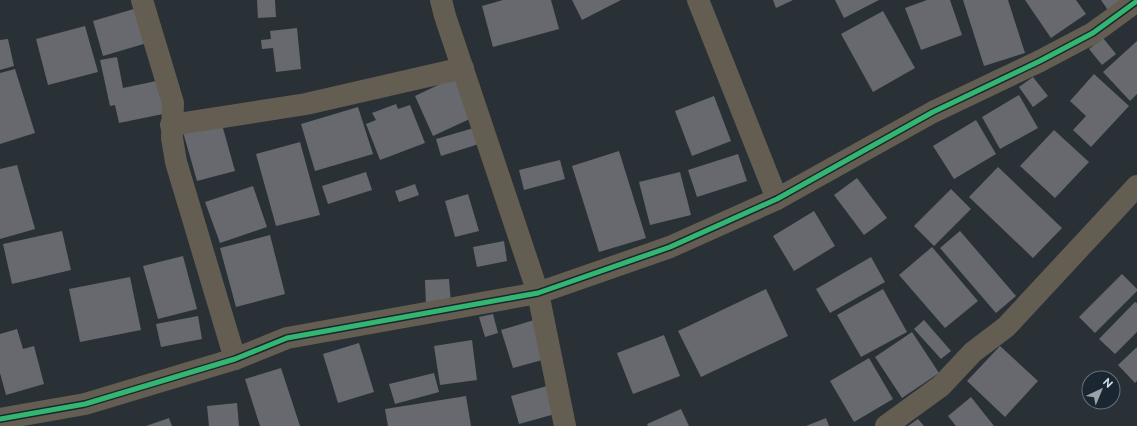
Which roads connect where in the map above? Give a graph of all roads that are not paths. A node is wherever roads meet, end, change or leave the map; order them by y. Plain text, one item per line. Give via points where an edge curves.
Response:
1 (142, 0) edge
2 (441, 0) edge
3 (698, 0) edge
4 (1137, 1) edge
5 (463, 68) junction
6 (171, 125) junction
7 (1137, 186) edge
8 (777, 199) junction
9 (538, 293) junction
10 (235, 360) junction
11 (0, 419) edge
12 (565, 426) edge
13 (886, 426) edge

1 - 6 street via 173,103
2 - 5 street
3 - 8 street
4 - 8 street via 1093,33 933,112
5 - 6 street via 306,104
5 - 9 street
6 - 10 street via 176,162
7 - 13 street via 1006,327 973,352 942,386
8 - 9 street via 670,248
9 - 10 street via 287,338
9 - 12 street
10 - 11 street via 85,404

